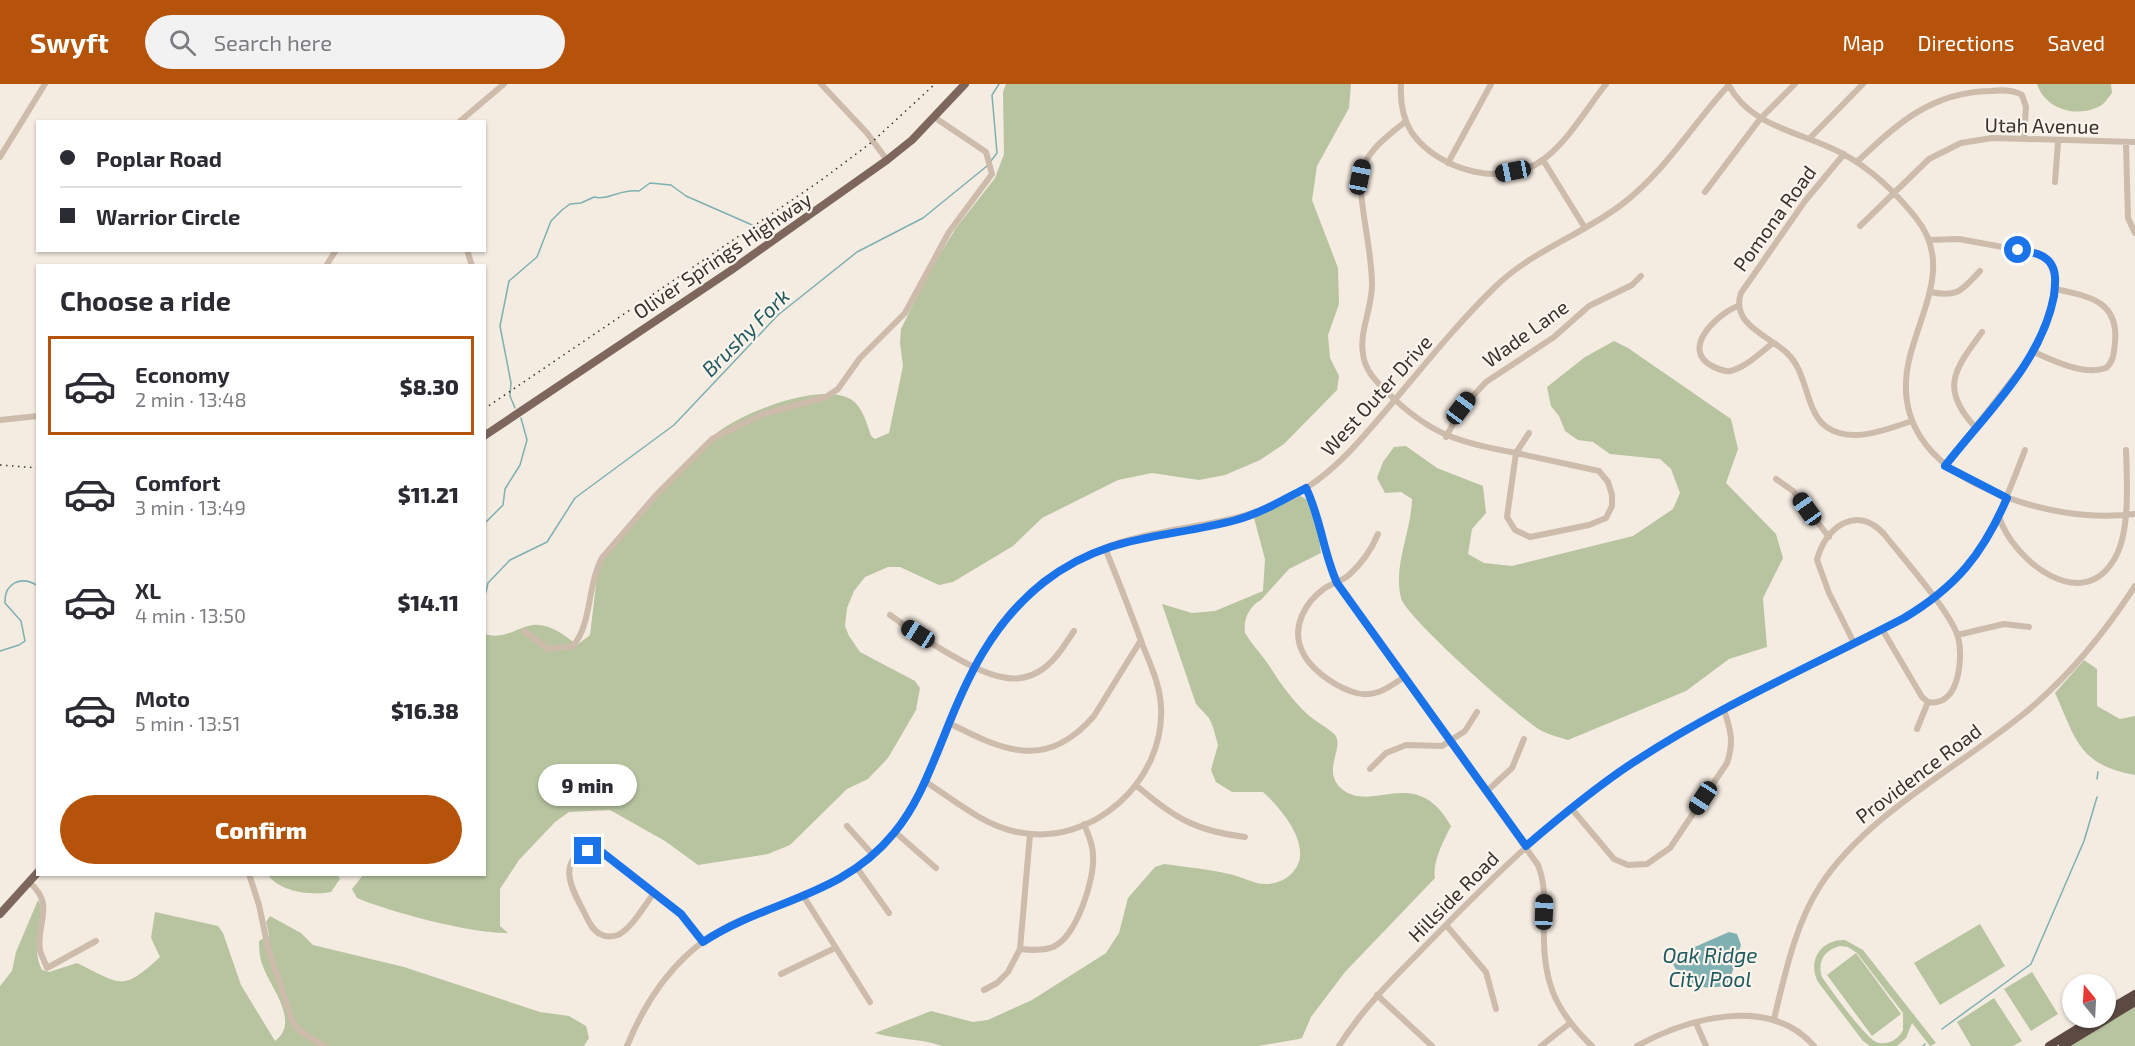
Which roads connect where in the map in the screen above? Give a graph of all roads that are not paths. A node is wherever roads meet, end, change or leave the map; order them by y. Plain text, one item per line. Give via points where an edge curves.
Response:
1 (45, 84) edge
2 (504, 84) edge
3 (821, 84) edge
4 (965, 84) edge
5 (1401, 84) edge
6 (1491, 84) edge
7 (1606, 84) edge
8 (1796, 84) edge
9 (1863, 84) edge
10 (1728, 85) edge
11 (934, 117) junction
12 (1760, 119) junction
13 (461, 120) edge
14 (1406, 121) junction
15 (1810, 138) junction
16 (2024, 139) junction
17 (2058, 142) junction
18 (2135, 142) edge
19 (2126, 144) junction
20 (1844, 154) junction
21 (0, 157) edge
22 (886, 160) junction
23 (1543, 160) junction
24 (1857, 162) junction
25 (1448, 163) junction
26 (2055, 182) dead end
27 (1705, 192) dead end
28 (1893, 193) junction
29 (1860, 226) dead end
30 (1584, 228) junction
31 (2135, 233) edge
32 (1929, 240) junction
33 (1980, 271) dead end
34 (1641, 276) dead end
35 (2055, 289) junction
36 (1931, 292) junction
37 (1738, 306) junction
38 (1982, 332) dead end
39 (1773, 343) junction
40 (2034, 352) junction
41 (1395, 400) junction
42 (36, 416) edge
43 (0, 420) edge
44 (1912, 421) junction
45 (1975, 427) junction
46 (1529, 433) dead end
47 (486, 435) edge
48 (1446, 437) junction
49 (2025, 450) dead end
50 (2126, 450) dead end
51 (1516, 453) junction
52 (1945, 466) junction
53 (1776, 479) dead end
54 (1306, 488) junction
55 (2007, 498) junction
56 (2135, 514) edge
57 (2124, 516) junction
58 (1999, 517) junction
59 (1378, 534) dead end
60 (1829, 537) junction
61 (1105, 548) junction
62 (1337, 583) junction
63 (2135, 586) edge
64 (1934, 599) junction
65 (890, 615) dead end
66 (2029, 627) dead end
67 (1882, 629) junction
68 (525, 632) dead end
69 (1074, 632) dead end
70 (1957, 635) junction
71 (1141, 640) junction
72 (1854, 643) junction
73 (974, 666) junction
74 (1404, 677) junction
75 (1928, 702) junction
76 (1724, 710) junction
77 (1477, 712) dead end
78 (949, 723) junction
79 (1917, 729) dead end
80 (1524, 739) dead end
81 (1450, 741) junction
82 (1370, 769) dead end
83 (926, 782) junction
84 (1137, 786) junction
85 (1487, 791) junction
86 (1571, 808) junction
87 (1084, 824) junction
88 (847, 826) dead end
89 (895, 832) junction
90 (1030, 834) junction
91 (1245, 837) dead end
92 (1526, 846) junction
93 (873, 855) junction
94 (858, 868) junction
95 (936, 868) dead end
96 (36, 874) edge
97 (250, 876) edge
98 (29, 882) junction
99 (654, 893) junction
100 (804, 897) junction
101 (889, 913) dead end
102 (0, 914) edge
103 (1446, 925) junction
104 (96, 940) dead end
105 (703, 942) junction
106 (835, 948) junction
107 (1020, 949) junction
108 (781, 974) dead end
109 (984, 990) dead end
110 (2135, 994) edge
111 (1377, 995) junction
112 (870, 1002) dead end
113 (2135, 1002) edge
114 (2116, 1005) edge
115 (1496, 1009) dead end
116 (1774, 1019) junction
117 (1570, 1023) junction
118 (1696, 1023) junction
119 (2079, 1028) edge
120 (324, 1046) edge
121 (627, 1046) edge
122 (1339, 1046) edge
123 (1432, 1046) edge
124 (1541, 1046) edge
125 (1592, 1046) edge
126 (1637, 1046) edge
127 (1706, 1046) edge
128 (1814, 1046) edge
129 (2049, 1046) edge
130 (2063, 1046) edge

1 - 21 street
2 - 13 street
3 - 22 street via 867,133
4 - 11 main road, Oliver Springs Highway
5 - 14 street
6 - 25 street
7 - 23 street
8 - 12 street
9 - 15 street
10 - 12 street
10 - 30 street, West Outer Drive via 1640,190
11 - 22 main road, Oliver Springs Highway
11 - 68 street via 980,148 988,157 992,172 953,225 901,319 860,358 838,389 826,397 764,414 712,439 657,494 602,558 585,611 585,625 573,646 548,649
12 - 15 street
12 - 27 street
14 - 25 street via 1420,142
14 - 41 street via 1370,152 1360,177 1372,282 1363,356 1372,377
15 - 20 street
16 - 17 street, Utah Avenue
16 - 24 street via 2026,107 2022,95 1977,91 1939,100 1905,118
16 - 28 street, Utah Avenue via 1989,138 1956,145 1929,159
17 - 19 street, Utah Avenue
17 - 26 street
18 - 19 street, Utah Avenue
19 - 31 street via 2128,218
20 - 24 street
20 - 37 street, Pomona Road via 1804,201 1741,293
22 - 47 main road, Oliver Springs Highway via 730,271
23 - 25 street via 1491,174
23 - 30 street
24 - 28 street
28 - 29 street, Utah Avenue
28 - 32 street via 1917,218
30 - 41 street, West Outer Drive via 1534,256 1496,286
32 - 35 street via 1967,240 2044,257 2054,270
32 - 36 street via 1934,266
33 - 36 street via 1954,294
34 - 48 street, Wade Lane via 1632,285 1589,306 1554,337 1486,382 1461,408
35 - 40 street via 2048,321
35 - 40 street via 2090,296 2103,305 2112,317 2116,336 2112,362 2101,370 2069,365
36 - 44 street via 1907,371 1906,396
37 - 39 street via 1746,323
37 - 39 street via 1725,311 1706,332 1698,351 1702,359 1723,371 1732,370
38 - 45 street via 1958,365 1954,380 1957,403
39 - 44 street via 1799,368 1814,413 1830,430 1861,435
40 - 45 street
41 - 48 street
41 - 54 street, West Outer Drive via 1339,462
42 - 43 street
44 - 52 street via 1928,448
45 - 52 street
46 - 51 street
48 - 51 street
49 - 55 street, Hillside Road
50 - 57 street
51 - 51 street via 1507,517 1515,530 1530,537 1541,536 1606,518 1612,495 1599,471
52 - 55 street
53 - 60 street via 1794,490
54 - 61 street, West Outer Drive via 1242,518
54 - 62 street via 1316,508 1325,553
55 - 57 street via 2069,513
55 - 58 street, Hillside Road
56 - 57 street
57 - 58 street via 2118,553 2104,572 2084,583 2063,582 2051,576 2015,548
58 - 64 street, Hillside Road via 1972,562
59 - 62 street via 1366,558
60 - 64 street via 1848,520 1877,525
60 - 72 street via 1819,552 1818,566
61 - 71 street
61 - 73 street, West Outer Drive via 1057,573 1027,596 997,629
62 - 74 street
62 - 74 street via 1313,599 1302,615 1297,635 1305,657 1332,681 1358,694 1381,692
63 - 116 street, Providence Road via 2068,674 2044,697 1874,826 1842,856 1820,887 1804,920
64 - 67 street, Hillside Road
64 - 70 street
65 - 73 street
66 - 70 street via 2004,624
67 - 72 street, Hillside Road
67 - 75 street
69 - 73 street via 1058,655 1031,675 1001,677
70 - 75 street via 1956,683 1940,702
71 - 78 street via 1094,716 1061,743 1039,750 1011,750
71 - 84 street via 1160,693 1161,722 1156,749
72 - 76 street, Hillside Road
73 - 78 street, West Outer Drive
74 - 81 street
75 - 79 street
76 - 86 street, Hillside Road via 1636,761
76 - 86 street via 1732,735 1727,763 1670,848 1658,859 1635,865 1614,859
77 - 81 street via 1472,723
78 - 83 street, West Outer Drive
80 - 85 street via 1512,768
81 - 82 street via 1433,747 1395,748
81 - 85 street
83 - 89 street, West Outer Drive
83 - 90 street via 989,822
84 - 87 street via 1114,808
84 - 91 street via 1187,824
85 - 92 street
86 - 92 street, Hillside Road
87 - 90 street via 1059,833
87 - 107 street via 1093,861 1090,882 1073,927 1054,946
88 - 93 street
89 - 93 street, West Outer Drive
89 - 95 street
90 - 107 street
92 - 103 street, Hillside Road
92 - 117 street via 1538,865 1545,889 1546,976
93 - 94 street, West Outer Drive
94 - 100 street, West Outer Drive
94 - 101 street
96 - 98 main road
97 - 120 street via 293,1023
98 - 102 main road
98 - 104 street via 42,897 40,950 48,968
99 - 99 street via 603,853 585,852 571,866 570,886 602,936 620,934
99 - 105 street via 681,914
100 - 105 street, West Outer Drive via 744,918
100 - 106 street
103 - 111 street, Hillside Road
103 - 115 street via 1486,972
105 - 121 street, West Outer Drive via 671,969 657,987
106 - 108 street
106 - 112 street
107 - 109 street via 1008,972
110 - 114 highway
111 - 122 street, Hillside Road
111 - 123 street
113 - 130 highway
116 - 118 street via 1749,1015
116 - 128 street via 1797,1030
117 - 124 street
117 - 125 street
118 - 126 street
118 - 127 street
119 - 129 highway

